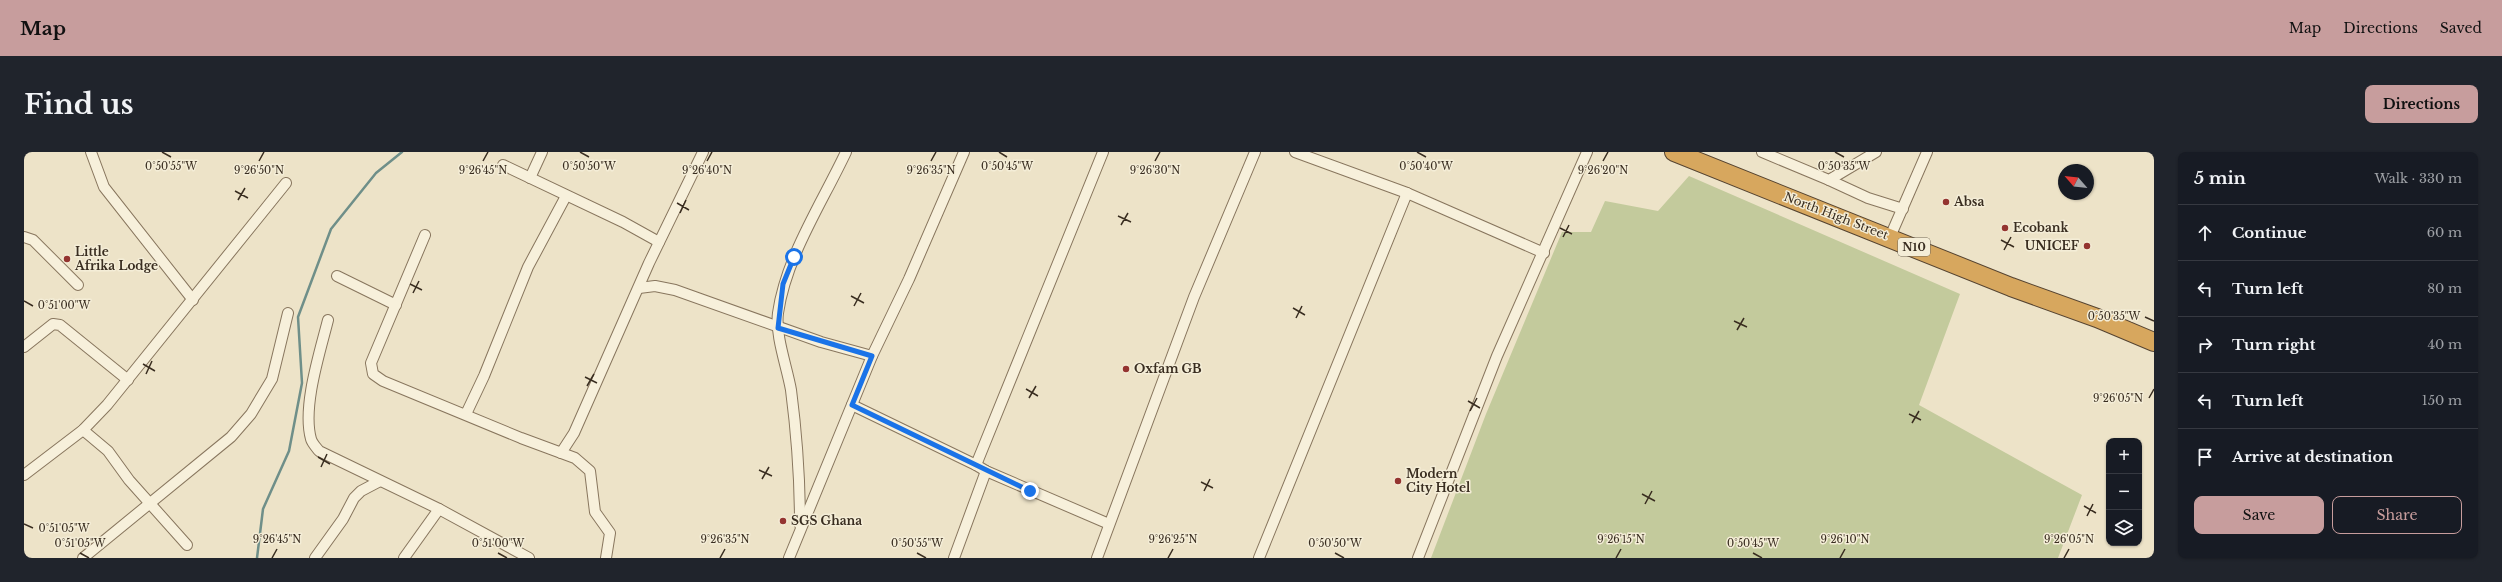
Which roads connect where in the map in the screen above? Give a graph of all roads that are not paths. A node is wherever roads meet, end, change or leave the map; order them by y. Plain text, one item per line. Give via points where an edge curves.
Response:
1 (91, 152) edge
2 (542, 152) edge
3 (703, 152) edge
4 (846, 152) edge
5 (964, 152) edge
6 (1103, 152) edge
7 (1255, 152) edge
8 (1295, 152) edge
9 (1587, 152) edge
10 (1674, 152) edge
11 (1762, 152) edge
12 (1873, 152) edge
13 (1927, 152) edge
14 (503, 165) dead end
15 (530, 178) junction
16 (1829, 180) junction
17 (286, 184) dead end
18 (1407, 193) junction
19 (566, 196) junction
20 (1903, 209) junction
21 (425, 235) dead end
22 (24, 237) edge
23 (1890, 237) junction
24 (659, 242) junction
25 (1544, 253) junction
26 (338, 276) dead end
27 (78, 285) dead end
28 (639, 288) junction
29 (193, 300) junction
30 (396, 305) junction
31 (288, 313) dead end
32 (328, 320) dead end
33 (778, 328) junction
34 (2154, 342) edge
35 (24, 347) edge
36 (872, 356) junction
37 (128, 380) junction
38 (852, 405) junction
39 (466, 414) junction
40 (84, 430) junction
41 (562, 453) junction
42 (976, 465) junction
43 (986, 471) junction
44 (24, 475) edge
45 (380, 480) junction
46 (149, 503) junction
47 (440, 509) junction
48 (1109, 524) junction
49 (800, 530) junction
50 (187, 545) dead end
51 (83, 558) edge
52 (315, 558) edge
53 (404, 558) edge
54 (528, 558) edge
55 (606, 558) edge
56 (789, 558) edge
57 (954, 558) edge
58 (1097, 558) edge
59 (1259, 558) edge
60 (1418, 558) edge

1 - 29 street via 104,187
2 - 15 street
3 - 24 street
4 - 33 street via 783,284
5 - 36 street via 909,279
6 - 42 street
7 - 48 street via 1194,297
8 - 18 street
9 - 25 street
10 - 23 highway, North High Street / N10
11 - 16 street
12 - 16 street
13 - 20 street
14 - 15 street
15 - 19 street
16 - 20 street via 1868,198
17 - 29 street
18 - 25 street
18 - 59 street
19 - 24 street
19 - 39 street via 528,267
20 - 23 street
21 - 30 street
22 - 27 street via 34,240
23 - 34 highway, North High Street / N10
24 - 28 street
25 - 60 street via 1497,356
26 - 30 street
28 - 33 street via 656,286 675,290
28 - 41 street via 574,433
29 - 37 street
30 - 39 street via 372,364 373,374 383,381
31 - 46 street via 272,379 251,414 230,438
32 - 45 street via 314,377 308,424 311,440 319,451
33 - 36 street
33 - 49 street via 798,442
35 - 37 street via 53,324 60,325
36 - 38 street
37 - 40 street
38 - 42 street
38 - 49 street
39 - 41 street
40 - 44 street
40 - 46 street via 108,451
41 - 55 street via 575,458 590,471 595,512 610,534
42 - 43 street
43 - 48 street
43 - 57 street
45 - 47 street
45 - 52 street via 354,498 344,519
46 - 50 street
46 - 51 street
47 - 53 street
47 - 54 street
48 - 58 street
49 - 56 street

